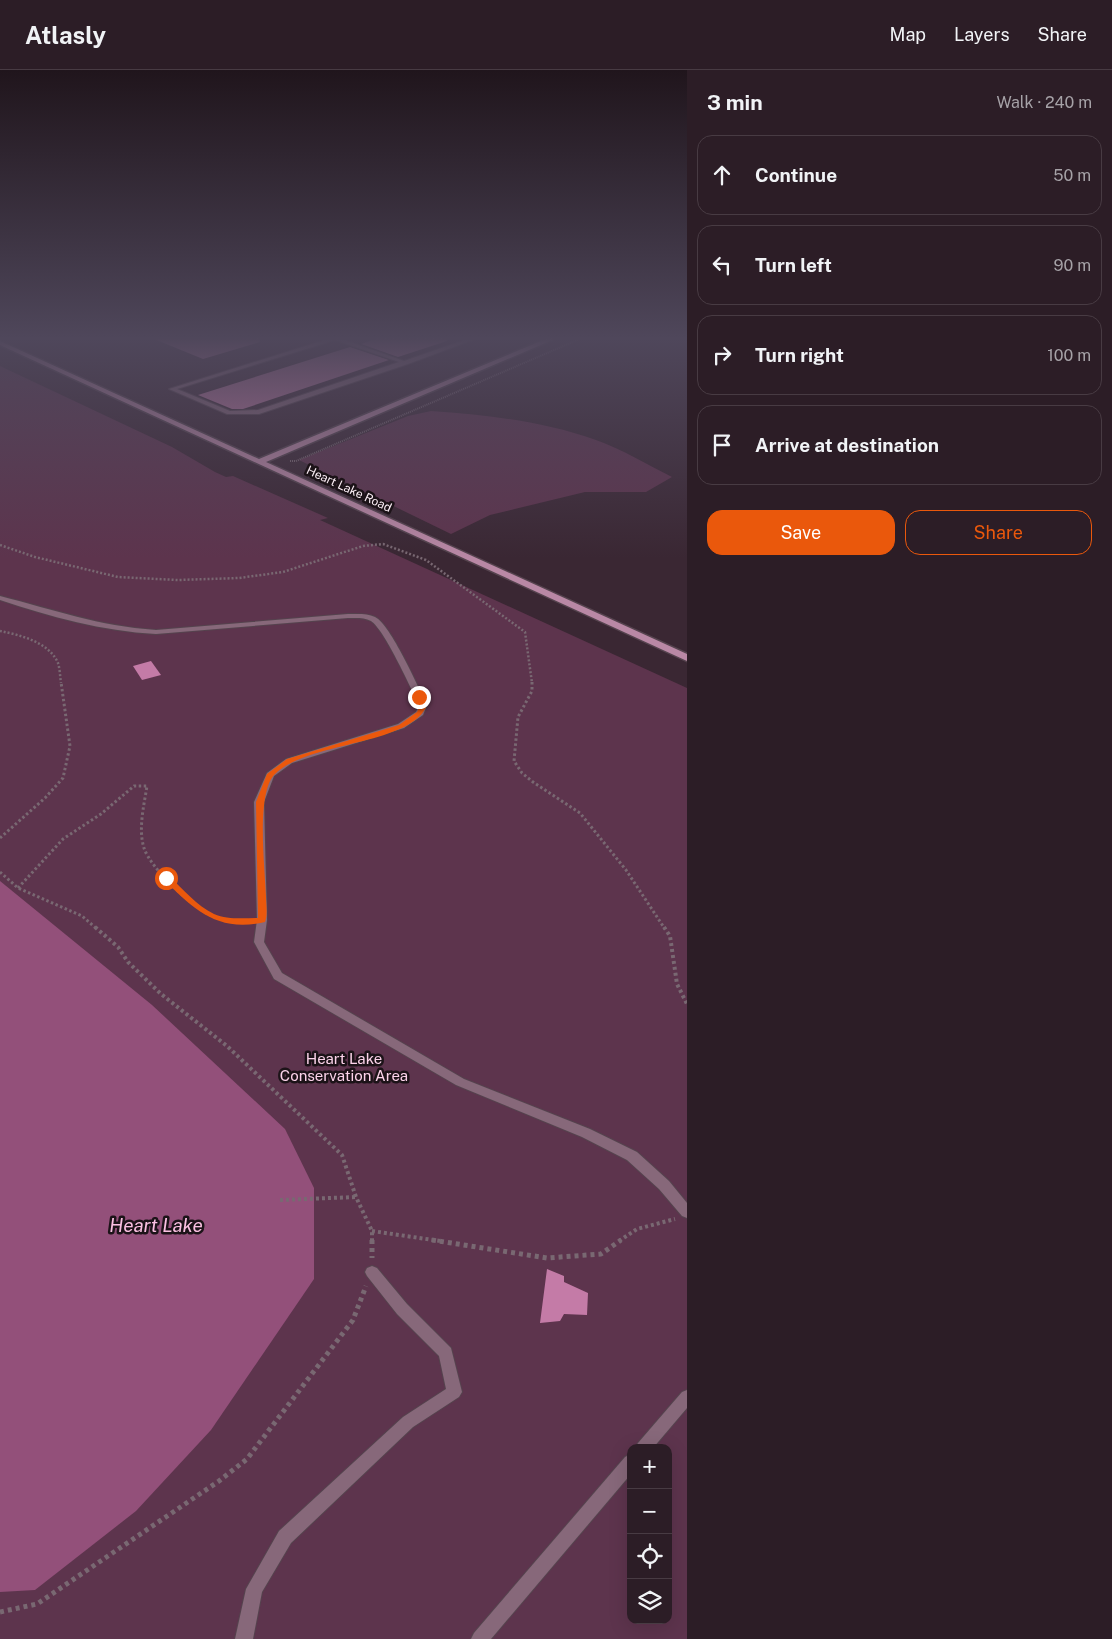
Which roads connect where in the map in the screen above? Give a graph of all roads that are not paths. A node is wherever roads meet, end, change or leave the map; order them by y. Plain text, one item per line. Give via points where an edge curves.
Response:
1 (149, 411) edge
2 (225, 411) edge
3 (261, 411) edge
4 (380, 411) edge
5 (260, 462) junction
6 (0, 598) edge
7 (687, 658) edge
8 (683, 1215) edge
9 (372, 1272) road end
10 (687, 1397) edge
11 (646, 1444) edge
12 (627, 1467) edge
13 (244, 1639) edge
14 (480, 1639) edge

1 - 5 street, Heart Lake Road
2 - 3 lane
4 - 5 street
5 - 7 street, Heart Lake Road
6 - 8 lane via 95,626 127,631 156,632 348,616 366,616 375,620 423,705 420,713 401,726 289,761 270,775 259,802 262,920 259,942 278,976 460,1082 586,1133 632,1156 664,1185
9 - 13 lane via 402,1309 446,1353 454,1392 408,1422 284,1537 254,1589
10 - 11 lane
12 - 14 lane

